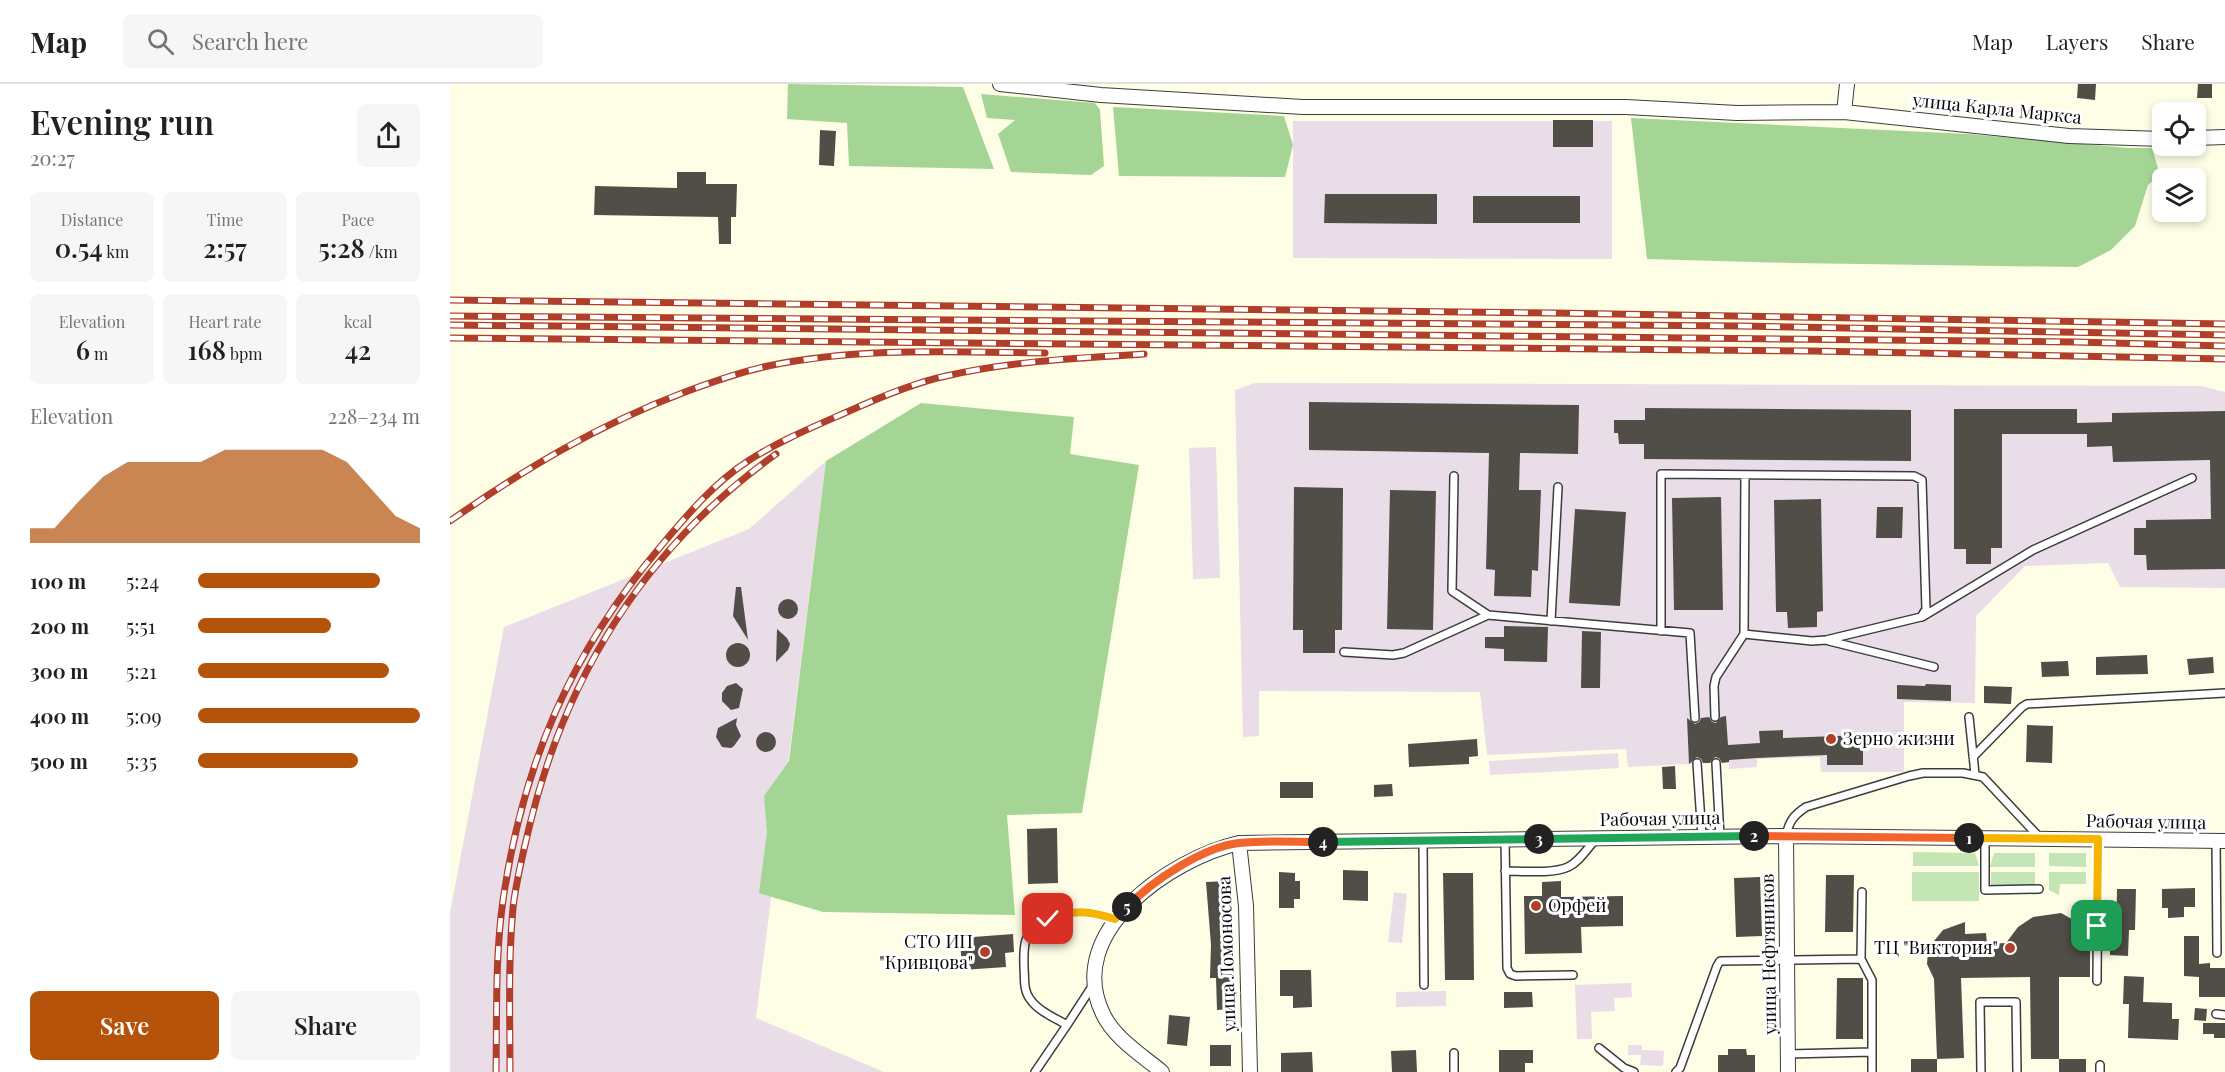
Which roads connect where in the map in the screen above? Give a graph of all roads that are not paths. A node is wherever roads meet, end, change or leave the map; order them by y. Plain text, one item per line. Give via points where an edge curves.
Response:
1 (1000, 84) edge
2 (1846, 84) edge
3 (1844, 112) junction
4 (2225, 137) edge
5 (2206, 138) edge
6 (2152, 139) edge
7 (1745, 475) junction
8 (1454, 476) dead end
9 (2192, 478) dead end
10 (1558, 487) dead end
11 (1488, 615) junction
12 (1921, 617) junction
13 (1551, 621) junction
14 (1660, 631) junction
15 (1744, 634) junction
16 (1826, 640) junction
17 (1344, 652) dead end
18 (1934, 667) dead end
19 (2225, 693) edge
20 (1714, 717) dead end
21 (1969, 717) dead end
22 (1695, 718) dead end
23 (1973, 757) junction
24 (1697, 763) dead end
25 (1716, 763) dead end
26 (1975, 774) junction
27 (1786, 836) junction
28 (1702, 837) junction
29 (1720, 837) junction
30 (1596, 838) junction
31 (1985, 838) junction
32 (1505, 839) junction
33 (2041, 839) junction
34 (2098, 839) junction
35 (1424, 840) junction
36 (2221, 841) edge
37 (1239, 843) junction
38 (1505, 871) junction
39 (2039, 889) dead end
40 (1862, 892) dead end
41 (1115, 919) junction
42 (2217, 953) dead end
43 (1861, 959) junction
44 (1787, 960) junction
45 (1573, 975) dead end
46 (2097, 981) dead end
47 (1095, 982) junction
48 (1424, 985) dead end
49 (2216, 1014) dead end
50 (2225, 1014) edge
51 (1067, 1025) junction
52 (1599, 1048) dead end
53 (1872, 1052) junction
54 (1454, 1053) dead end
55 (1788, 1054) junction
56 (1035, 1072) edge
57 (1162, 1072) edge
58 (1250, 1072) edge
59 (1454, 1072) edge
60 (1634, 1072) edge
61 (1676, 1072) edge
62 (1788, 1072) edge
63 (1872, 1072) edge
64 (1981, 1072) edge
65 (2017, 1072) edge

1 - 3 street, улица Карла Маркса via 1101,95 1303,107
2 - 3 street
3 - 6 street, улица Карла Маркса via 2069,136
4 - 5 street
7 - 12 lane via 1914,476 1922,480 1926,609
7 - 14 lane via 1661,474
7 - 15 lane
8 - 11 lane via 1452,591
9 - 12 lane via 2033,550
10 - 13 lane
11 - 13 lane
11 - 17 lane via 1404,653
12 - 16 lane
13 - 14 lane
14 - 22 lane via 1690,633
15 - 16 lane
15 - 20 lane via 1716,677
16 - 18 lane
19 - 23 lane via 2027,704
21 - 23 lane
23 - 26 lane
24 - 28 lane
25 - 29 lane
26 - 27 lane via 1909,776 1806,807 1794,815
26 - 33 lane via 1983,777
27 - 29 street, Рабочая улица
27 - 31 street, Рабочая улица
27 - 44 street, улица Нефтяников
28 - 29 street, Рабочая улица
28 - 30 street, Рабочая улица
30 - 32 street, Рабочая улица
30 - 38 lane via 1567,868
31 - 33 street, Рабочая улица
31 - 39 lane via 1985,890
32 - 35 street, Рабочая улица
32 - 38 lane
33 - 34 street, Рабочая улица
34 - 36 street, Рабочая улица
34 - 46 lane
35 - 37 street, Рабочая улица
35 - 48 lane
36 - 42 lane
37 - 41 street, улица Ломоносова via 1217,848 1178,867
37 - 58 street, улица Ломоносова via 1246,906
38 - 45 lane via 1510,974
40 - 43 lane
41 - 47 street, улица Ломоносова via 1098,954
41 - 51 lane via 1067,912 1032,928 1026,938 1023,950 1029,999
43 - 44 lane
43 - 53 lane via 1872,980
44 - 55 street, улица Нефтяников
44 - 61 lane via 1720,961
47 - 51 lane
47 - 57 street, улица Ломоносова via 1103,1016 1118,1035
49 - 50 lane
51 - 56 lane
52 - 60 lane
53 - 55 lane
53 - 63 lane
54 - 59 lane
55 - 62 street, улица Нефтяников
64 - 65 lane via 1980,1002 2016,1002

